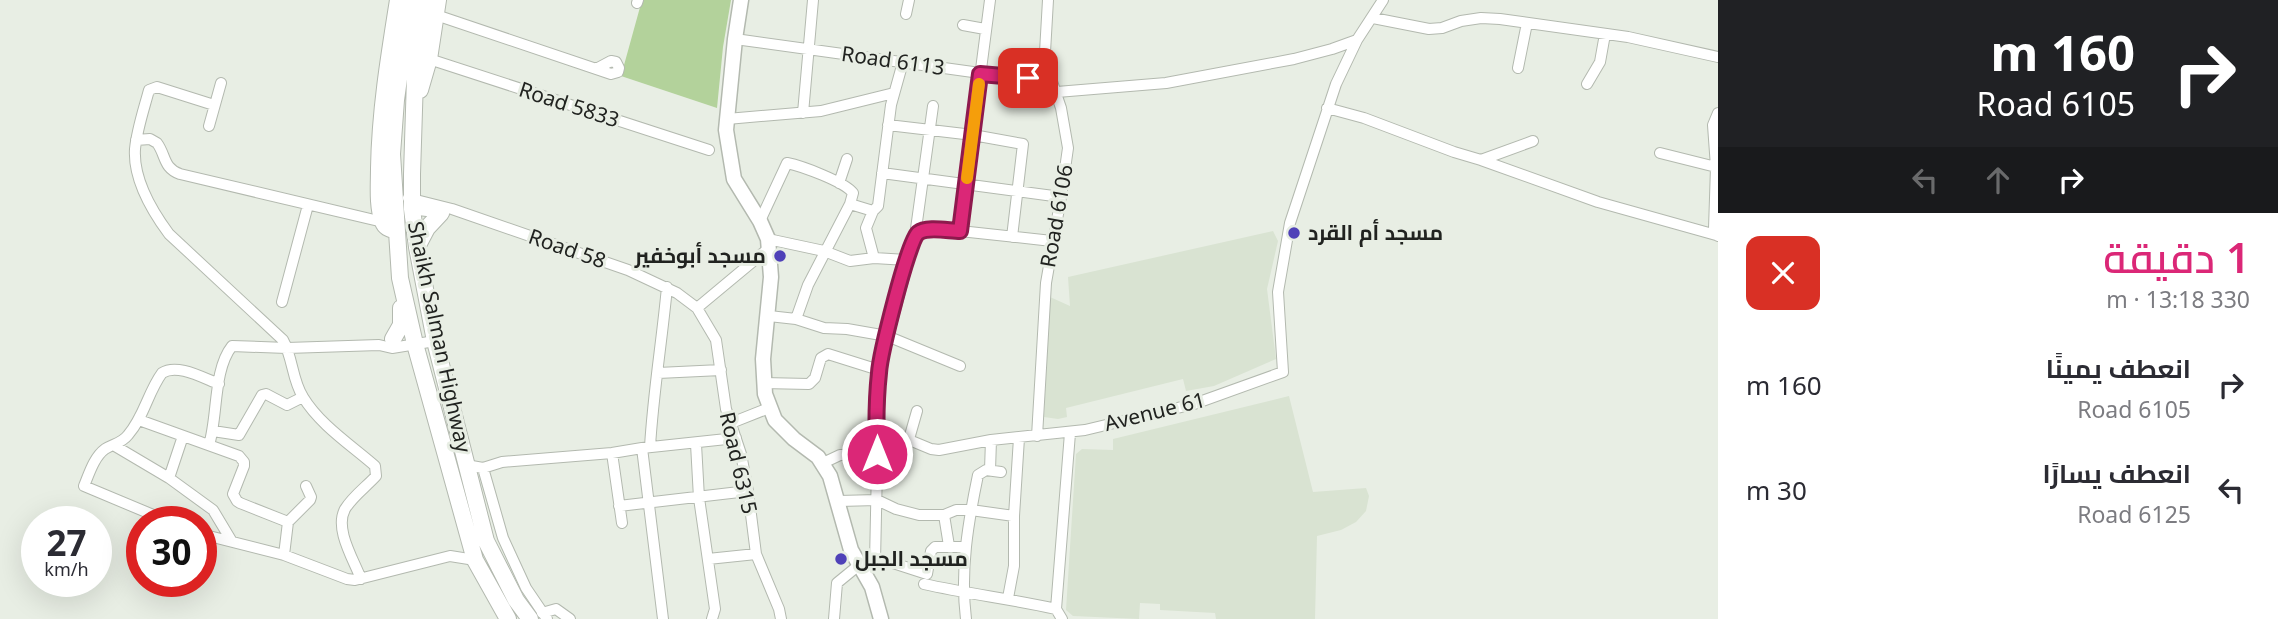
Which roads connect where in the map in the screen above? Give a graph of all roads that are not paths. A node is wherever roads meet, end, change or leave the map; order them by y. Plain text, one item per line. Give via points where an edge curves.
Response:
1 (398, 0) edge
2 (410, 0) edge
3 (424, 0) edge
4 (741, 0) edge
5 (813, 0) edge
6 (909, 0) edge
7 (990, 0) edge
8 (1048, 0) edge
9 (1383, 0) edge
10 (437, 7) edge
11 (906, 14) dead end
12 (1373, 18) junction
13 (1527, 23) junction
14 (963, 25) dead end
15 (985, 29) junction
16 (1605, 34) junction
17 (735, 39) junction
18 (1357, 40) junction
19 (808, 49) junction
20 (1718, 57) edge
21 (429, 60) junction
22 (903, 62) junction
23 (1518, 68) dead end
24 (393, 69) junction
25 (596, 69) dead end
26 (980, 74) junction
27 (1052, 81) junction
28 (221, 83) dead end
29 (1587, 84) dead end
30 (1057, 92) junction
31 (894, 93) junction
32 (214, 106) junction
33 (933, 106) dead end
34 (1327, 108) junction
35 (414, 109) junction
36 (803, 113) junction
37 (1718, 113) edge
38 (727, 119) junction
39 (888, 125) junction
40 (209, 126) dead end
41 (929, 130) junction
42 (973, 135) junction
43 (136, 140) junction
44 (1533, 141) dead end
45 (709, 150) dead end
46 (1660, 153) dead end
47 (847, 159) dead end
48 (1481, 160) junction
49 (1716, 167) junction
50 (882, 173) junction
51 (923, 178) junction
52 (839, 183) junction
53 (966, 183) junction
54 (1017, 190) junction
55 (1061, 197) junction
56 (851, 201) junction
57 (394, 203) junction
58 (412, 204) junction
59 (308, 205) junction
60 (873, 211) junction
61 (441, 213) junction
62 (462, 214) junction
63 (760, 221) junction
64 (389, 226) junction
65 (960, 231) junction
66 (1717, 235) edge
67 (915, 236) junction
68 (1012, 237) junction
69 (1052, 241) junction
70 (768, 243) junction
71 (417, 247) junction
72 (824, 251) junction
73 (874, 258) junction
74 (907, 260) junction
75 (400, 278) junction
76 (667, 287) junction
77 (282, 302) dead end
78 (697, 309) junction
79 (769, 316) junction
80 (796, 319) junction
81 (887, 336) junction
82 (434, 337) junction
83 (414, 340) junction
84 (389, 344) junction
85 (288, 348) junction
86 (420, 361) junction
87 (960, 366) dead end
88 (721, 370) junction
89 (879, 370) junction
90 (658, 373) junction
91 (763, 383) junction
92 (219, 384) junction
93 (303, 397) junction
94 (769, 408) junction
95 (917, 411) dead end
96 (139, 419) junction
97 (731, 423) junction
98 (214, 431) junction
99 (1070, 433) junction
100 (183, 436) junction
101 (876, 436) junction
102 (1037, 436) junction
103 (736, 438) junction
104 (1019, 438) junction
105 (909, 439) junction
106 (991, 440) junction
107 (696, 444) junction
108 (209, 445) junction
109 (115, 446) junction
110 (646, 447) junction
111 (612, 453) junction
112 (877, 454) junction
113 (823, 463) junction
114 (466, 465) junction
115 (483, 468) junction
116 (169, 478) junction
117 (306, 486) dead end
118 (748, 491) junction
119 (699, 498) junction
120 (877, 500) junction
121 (649, 501) junction
122 (839, 501) junction
123 (132, 506) edge
124 (619, 506) junction
125 (971, 510) junction
126 (944, 514) junction
127 (1014, 516) junction
128 (288, 522) junction
129 (622, 523) dead end
130 (217, 537) edge
131 (231, 540) junction
132 (949, 546) junction
133 (965, 547) junction
134 (756, 554) junction
135 (284, 555) junction
136 (708, 559) junction
137 (475, 560) junction
138 (875, 562) junction
139 (859, 565) junction
140 (361, 579) junction
141 (924, 584) dead end
142 (963, 593) junction
143 (1008, 598) junction
144 (1056, 609) junction
145 (540, 617) edge
146 (508, 619) edge
147 (570, 619) edge
148 (663, 619) edge
149 (712, 619) edge
150 (781, 619) edge
151 (834, 619) edge
152 (881, 619) edge
153 (966, 619) edge
154 (1062, 619) edge

1 - 24 main road
2 - 24 main road, Shaikh Salman Highway
3 - 35 main road, Shaikh Salman Highway via 416,46
4 - 17 street
5 - 19 street
6 - 11 street
7 - 15 street
8 - 27 street, Road 6106 via 1045,52
9 - 12 street
10 - 21 main road
10 - 25 street
12 - 13 street via 1429,29 1481,18
12 - 18 street
13 - 16 street
13 - 23 street
14 - 15 street
15 - 26 street
16 - 20 street
16 - 29 street via 1600,62
17 - 19 street, Road 6113
17 - 38 street
18 - 30 street via 1303,57 1166,83
18 - 34 street
19 - 22 street, Road 6113
19 - 36 street
21 - 35 main road
21 - 45 street, Road 5833
22 - 26 street, Road 6113
22 - 31 street
24 - 57 main road, Shaikh Salman Highway
24 - 64 main road via 378,192
26 - 27 street, Road 6113
26 - 42 street
27 - 30 street, Road 6106
28 - 32 street
30 - 55 street, Road 6106 via 1068,148
31 - 36 street
31 - 39 street
32 - 40 street
32 - 43 street via 153,87
33 - 41 street
34 - 48 street
34 - 99 street, Avenue 61 via 1290,223 1278,292 1283,372 1194,404
35 - 58 main road, Shaikh Salman Highway
36 - 38 street
37 - 49 street via 1713,125
38 - 63 street via 734,179
39 - 41 street
39 - 50 street
41 - 42 street
41 - 51 street
42 - 53 street
42 - 54 street, Road 6106 via 1024,146
43 - 59 street via 157,143 174,171
43 - 85 street via 141,181 162,225
44 - 48 street
46 - 49 street
47 - 52 street
48 - 66 street via 1598,201
49 - 66 street
50 - 51 street
50 - 60 street via 879,204
51 - 53 street
51 - 67 street
52 - 56 street via 852,190
52 - 63 street via 785,165
53 - 54 street
53 - 65 street
54 - 55 street
54 - 68 street, Road 6106
55 - 69 street, Road 6106
56 - 60 street
56 - 72 street
57 - 58 street, Road 58
57 - 64 main road, Shaikh Salman Highway
58 - 61 street, Road 58
58 - 62 street, Road 58 via 442,206
58 - 71 main road, Shaikh Salman Highway
59 - 64 street
59 - 77 street
60 - 73 street via 866,231
61 - 62 street, Road 58
61 - 71 main road
62 - 76 street, Road 58 via 616,265
63 - 70 street
64 - 75 main road, Shaikh Salman Highway
65 - 67 street via 926,230
65 - 68 street
67 - 74 street
68 - 69 street
69 - 102 street, Road 6106
70 - 72 street
70 - 78 street
70 - 79 street
71 - 82 main road, Shaikh Salman Highway
72 - 73 street via 855,262
72 - 80 street
73 - 74 street
74 - 81 street
75 - 83 main road, Shaikh Salman Highway
75 - 84 main road via 402,320
76 - 78 street, Road 58
76 - 90 street
78 - 88 street, Road 6315 via 716,340
79 - 80 street
79 - 91 street
80 - 81 street via 824,328
81 - 87 street
81 - 89 street
82 - 83 street
82 - 114 main road, Shaikh Salman Highway
83 - 84 street
83 - 86 main road, Shaikh Salman Highway
84 - 85 street
84 - 86 main road
85 - 92 street via 232,346
85 - 93 street
86 - 137 main road, Shaikh Salman Highway
88 - 90 street
88 - 97 street, Road 6315
89 - 91 street via 828,354 821,358 809,384
89 - 101 street
90 - 110 street
91 - 94 street
92 - 96 street via 167,369
92 - 98 street
93 - 98 street via 285,409 270,394 262,395 239,435
93 - 140 street via 375,466 376,476 342,516
94 - 97 street
94 - 113 street via 784,430
95 - 105 street
96 - 100 street
96 - 109 street
97 - 103 street, Road 6315
98 - 108 street
99 - 102 street, Avenue 61
99 - 144 street
100 - 108 street
100 - 116 street
101 - 105 street, Avenue 61
101 - 112 street
102 - 104 street, Avenue 61
103 - 107 street
103 - 118 street, Road 6315
104 - 106 street, Avenue 61
104 - 127 street
105 - 106 street, Avenue 61 via 939,450
106 - 125 street via 995,471 978,475
107 - 110 street
107 - 119 street
108 - 128 street via 244,462 233,494 237,501
109 - 116 street
109 - 123 street via 97,458 84,486
110 - 111 street
110 - 121 street
111 - 115 street
111 - 124 street
112 - 113 street via 839,455
112 - 120 street
113 - 122 street
114 - 115 street
114 - 145 main road, Shaikh Salman Highway via 486,541 516,600
115 - 145 street via 503,538
116 - 131 street via 213,510
117 - 128 street via 310,500
118 - 119 street
118 - 134 street, Road 6315
119 - 121 street
119 - 136 street
120 - 122 street
120 - 126 street via 908,513
120 - 138 street
121 - 124 street
121 - 148 street
122 - 139 street via 842,525
124 - 129 street
125 - 126 street
125 - 127 street
125 - 133 street
126 - 132 street
127 - 143 street via 1014,566
128 - 135 street
130 - 131 street
131 - 135 street
132 - 133 street
132 - 138 street via 933,549 927,574
133 - 142 street
134 - 136 street
134 - 150 street, Road 6315
135 - 140 street via 347,579
136 - 149 street via 715,609
137 - 140 street via 450,555
137 - 146 main road, Shaikh Salman Highway
138 - 139 street
139 - 151 street via 837,583
139 - 152 street via 872,587
141 - 142 street
142 - 143 street
142 - 153 street
143 - 144 street
144 - 154 street
145 - 147 street via 556,609

